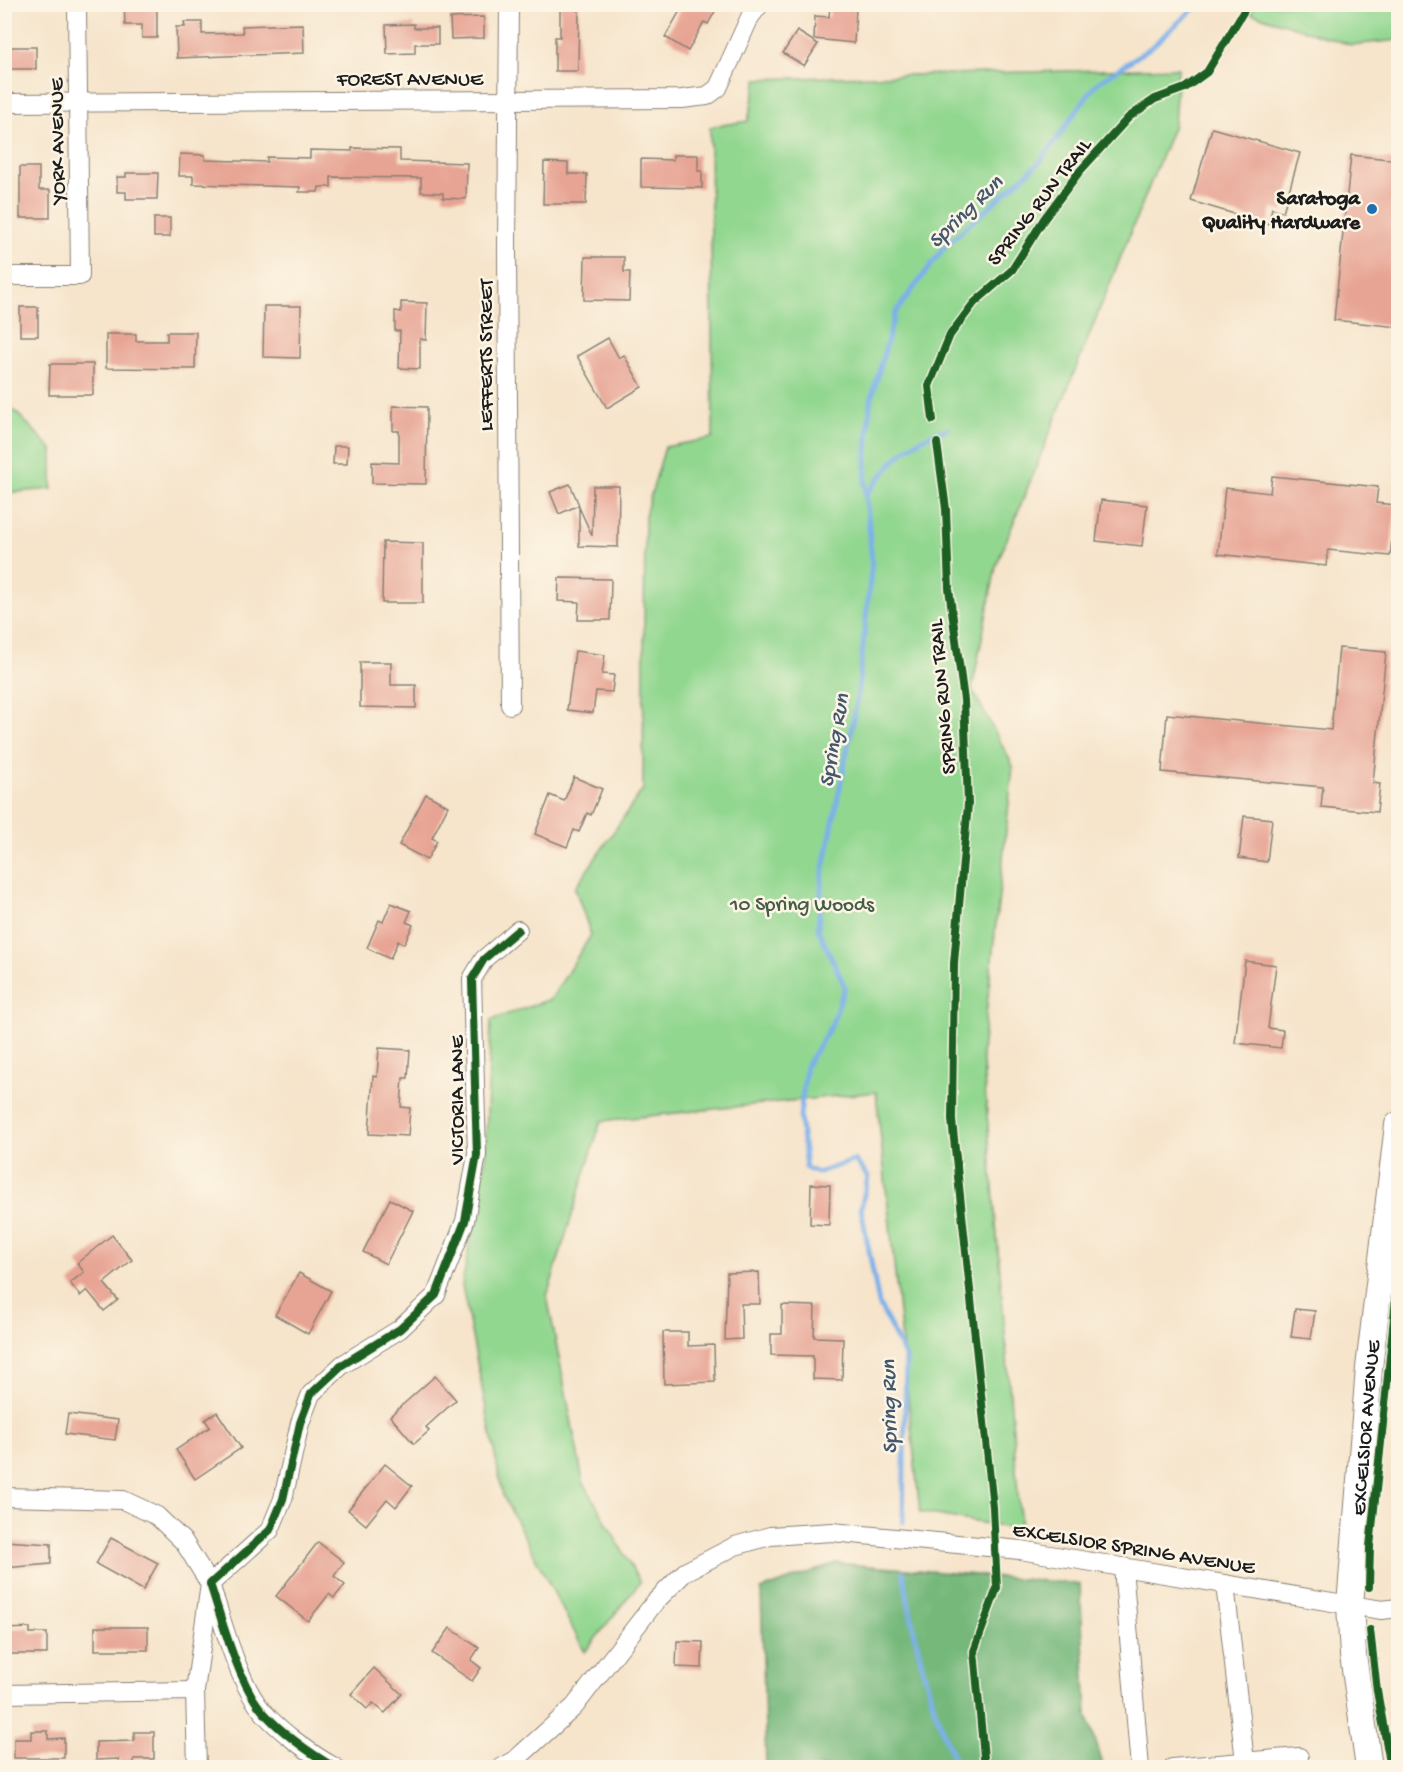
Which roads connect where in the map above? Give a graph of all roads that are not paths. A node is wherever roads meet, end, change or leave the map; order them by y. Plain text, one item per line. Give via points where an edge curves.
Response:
1 (77, 4) edge
2 (509, 4) edge
3 (760, 4) edge
4 (509, 100) junction
5 (78, 101) junction
6 (4, 104) edge
7 (4, 276) edge
8 (510, 705) dead end
9 (518, 930) dead end
10 (1398, 1125) edge
11 (4, 1497) edge
12 (1123, 1567) junction
13 (210, 1584) junction
14 (1225, 1584) junction
15 (1350, 1605) junction
16 (1398, 1608) edge
17 (195, 1690) junction
18 (4, 1694) edge
19 (1299, 1757) dead end
20 (1245, 1762) junction
21 (197, 1767) edge
22 (336, 1767) edge
23 (501, 1767) edge
24 (1140, 1767) edge
25 (1172, 1767) edge
26 (1369, 1767) edge

1 - 5 street, YORK AVENUE
2 - 4 street, LEFFERTS STREET
3 - 4 street, FOREST AVENUE via 750,17 718,88 707,96
4 - 5 street, FOREST AVENUE
4 - 8 street, LEFFERTS STREET
5 - 6 street, FOREST AVENUE
5 - 7 street, YORK AVENUE via 81,276
9 - 13 street, VICTORIA LANE via 484,959 472,979 477,1155 465,1221 436,1295 400,1329 342,1365 311,1394 300,1423 283,1499 270,1530
10 - 15 street, EXCELSIOR AVENUE via 1369,1368
11 - 13 street via 123,1500 157,1516 184,1542
12 - 14 street, EXCELSIOR SPRING AVENUE
12 - 23 street, EXCELSIOR SPRING AVENUE via 1020,1550 832,1532 770,1536 735,1546 685,1572 655,1602 574,1707 514,1761
12 - 24 street
13 - 17 street
13 - 22 street via 257,1705 317,1757
14 - 15 street, EXCELSIOR SPRING AVENUE
14 - 20 street
15 - 16 street, EXCELSIOR SPRING AVENUE
15 - 26 street, EXCELSIOR AVENUE
17 - 18 street
17 - 21 street
19 - 20 street
20 - 25 street

